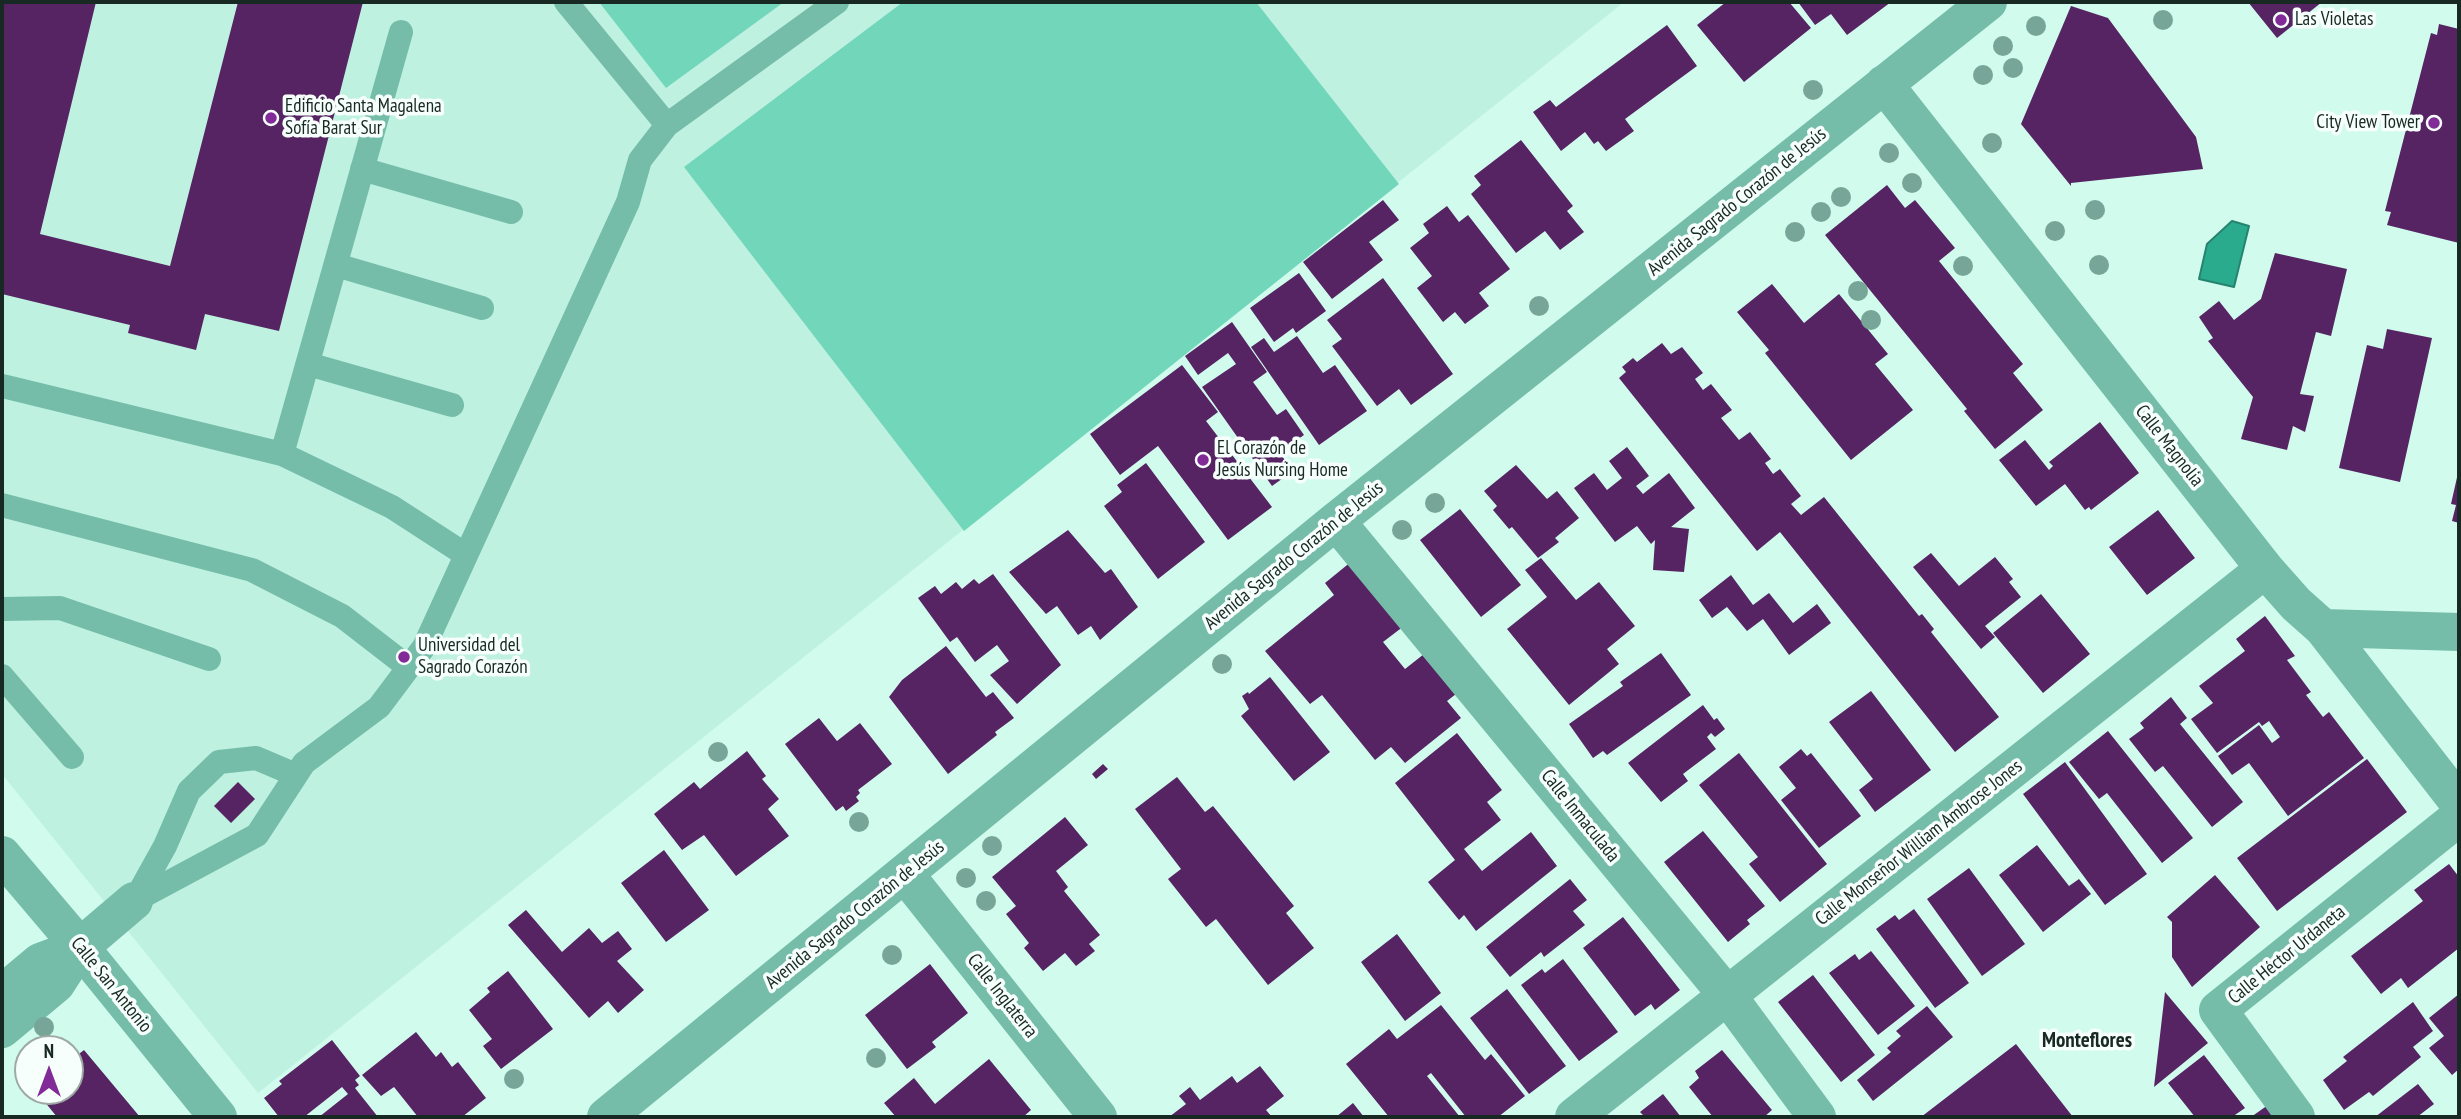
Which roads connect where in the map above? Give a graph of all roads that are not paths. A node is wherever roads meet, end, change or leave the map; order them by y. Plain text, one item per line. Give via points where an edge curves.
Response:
1 (566, 2) edge
2 (837, 2) edge
3 (1988, 2) edge
4 (401, 32) dead end
5 (1884, 84) junction
6 (667, 125) junction
7 (362, 169) junction
8 (511, 212) dead end
9 (336, 265) junction
10 (482, 308) dead end
11 (308, 364) junction
12 (2, 386) edge
13 (452, 405) dead end
14 (282, 454) junction
15 (2, 505) edge
16 (1336, 521) junction
17 (466, 555) junction
18 (2265, 569) junction
19 (2, 609) edge
20 (2323, 628) junction
21 (2459, 632) edge
22 (209, 659) dead end
23 (408, 667) junction
24 (2, 676) edge
25 (72, 757) dead end
26 (296, 775) junction
27 (2459, 803) edge
28 (2459, 817) edge
29 (2, 855) edge
30 (905, 874) junction
31 (134, 901) junction
32 (80, 947) junction
33 (2, 994) edge
34 (1727, 995) junction
35 (2, 1029) edge
36 (218, 1117) edge
37 (606, 1117) edge
38 (1098, 1117) edge
39 (1574, 1117) edge
40 (1817, 1117) edge
41 (2296, 1117) edge

1 - 6 lane
2 - 6 lane
3 - 5 street, Avenida Sagrado Corazón de Jesús
4 - 7 lane
5 - 16 street, Avenida Sagrado Corazón de Jesús
5 - 18 street, Calle Magnolia
6 - 17 lane via 640,160 628,201
7 - 8 lane
7 - 9 lane
9 - 10 lane
9 - 11 lane
11 - 13 lane
11 - 14 lane
12 - 14 lane
14 - 17 lane via 392,508
15 - 23 lane via 252,570 342,616
16 - 30 street, Avenida Sagrado Corazón de Jesús
16 - 34 street, Calle Inmaculada
17 - 23 lane via 424,647
18 - 20 street, Calle Magnolia
18 - 34 street, Calle Monseñor William Ambrose Jones
19 - 22 lane via 60,608
20 - 21 street
20 - 27 street, Calle Magnolia
23 - 26 lane via 379,707 304,763
24 - 25 lane
26 - 31 lane via 257,835
26 - 31 lane via 256,758 219,762 189,791
28 - 41 street, Calle Héctor Urdaneta via 2218,1010
29 - 32 street, Calle San Antonio
30 - 37 street, Avenida Sagrado Corazón de Jesús
30 - 38 street, Calle Inglaterra
31 - 32 street
32 - 33 street via 40,962
32 - 35 street via 56,984
32 - 36 street, Calle San Antonio
34 - 39 street, Calle Monseñor William Ambrose Jones
34 - 40 street, Calle Inmaculada

